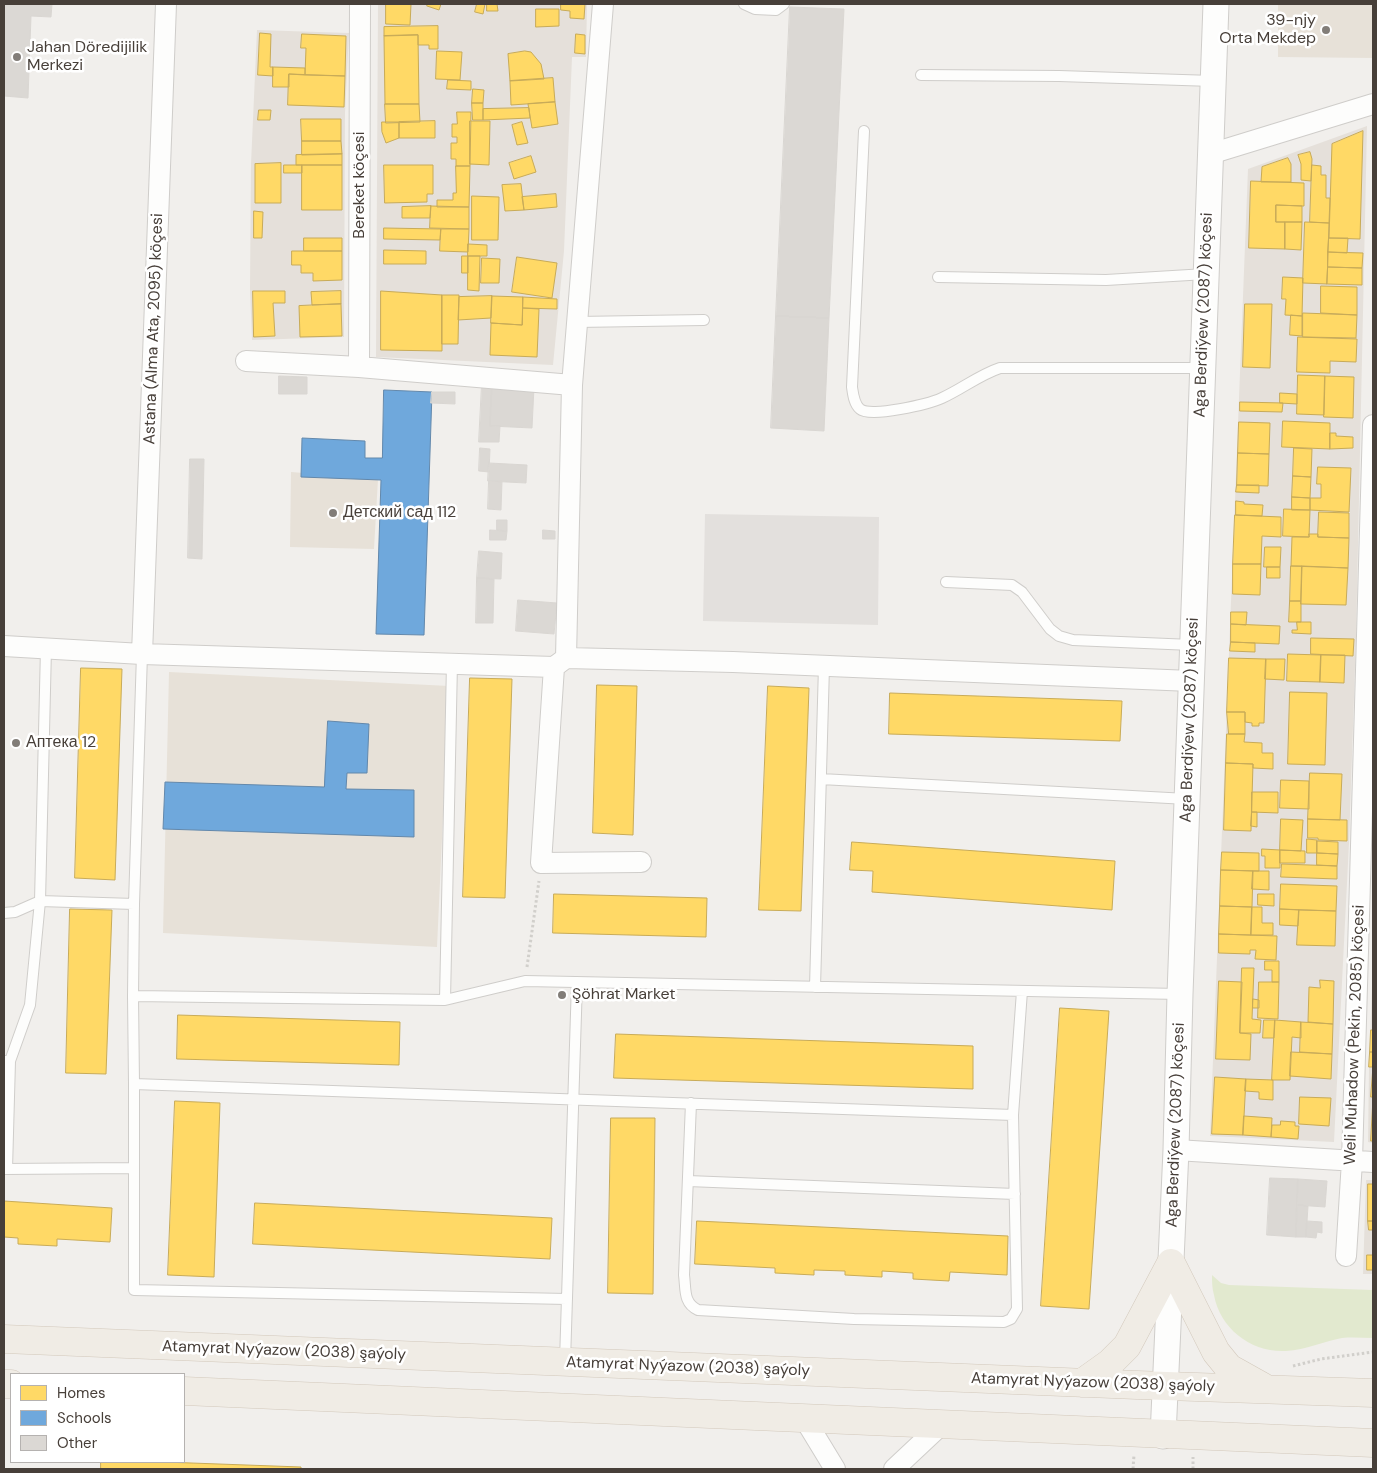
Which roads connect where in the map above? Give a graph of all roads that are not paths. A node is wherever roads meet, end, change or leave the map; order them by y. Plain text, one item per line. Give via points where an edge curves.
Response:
1 (166, 4) edge
2 (360, 4) edge
3 (603, 4) edge
4 (744, 4) edge
5 (784, 4) edge
6 (1216, 4) edge
7 (921, 75) dead end
8 (1213, 81) junction
9 (1373, 104) edge
10 (864, 131) dead end
11 (1210, 154) junction
12 (1206, 274) junction
13 (938, 276) dead end
14 (704, 320) dead end
15 (577, 322) junction
16 (246, 361) dead end
17 (359, 367) junction
18 (1203, 368) junction
19 (572, 385) junction
20 (1373, 425) edge
21 (1372, 478) edge
22 (946, 582) dead end
23 (4, 646) edge
24 (1193, 646) junction
25 (46, 648) junction
26 (142, 654) junction
27 (560, 662) junction
28 (452, 663) junction
29 (824, 666) junction
30 (1192, 680) junction
31 (821, 779) junction
32 (1187, 798) junction
33 (641, 862) dead end
34 (40, 901) junction
35 (134, 904) junction
36 (4, 914) edge
37 (577, 982) junction
38 (815, 986) junction
39 (1022, 991) junction
40 (1180, 994) junction
41 (134, 996) junction
42 (444, 1000) junction
43 (7, 1061) edge
44 (134, 1084) junction
45 (573, 1099) junction
46 (691, 1103) junction
47 (1013, 1115) junction
48 (1176, 1150) junction
49 (1352, 1161) junction
50 (1373, 1162) edge
51 (134, 1168) junction
52 (6, 1169) edge
53 (688, 1181) junction
54 (1015, 1194) junction
55 (1346, 1256) dead end
56 (1171, 1263) junction
57 (566, 1299) junction
58 (4, 1339) edge
59 (565, 1362) junction
60 (1082, 1383) junction
61 (1165, 1386) junction
62 (1266, 1389) junction
63 (185, 1390) edge
64 (1373, 1393) edge
65 (804, 1418) junction
66 (942, 1424) junction
67 (1163, 1436) junction
68 (1373, 1444) edge
69 (835, 1469) edge
70 (894, 1469) edge

1 - 26 street, Astana (Alma Ata, 2095) köçesi
2 - 17 street, Bereket köçesi
3 - 15 street
4 - 5 lane via 755,9 776,10
6 - 8 street, Aga Berdiýew (2087) köçesi
7 - 8 lane
8 - 11 street, Aga Berdiýew (2087) köçesi
9 - 11 street
10 - 18 lane via 852,387 860,409 866,412 896,410 940,399 1000,368
11 - 12 street, Aga Berdiýew (2087) köçesi
12 - 13 lane via 1106,280
12 - 18 street, Aga Berdiýew (2087) köçesi
14 - 15 lane
15 - 19 street
16 - 17 street
17 - 19 street
18 - 24 street, Aga Berdiýew (2087) köçesi
19 - 27 street
20 - 21 street, Weli Muhadow (Pekin, 2085) köçesi
21 - 49 street, Weli Muhadow (Pekin, 2085) köçesi
22 - 24 lane via 1012,585 1022,592 1050,630 1073,640
23 - 25 street
24 - 30 street, Aga Berdiýew (2087) köçesi
25 - 26 street
25 - 34 lane
26 - 28 street
26 - 35 lane
27 - 28 street
27 - 29 street via 733,662
27 - 33 street via 542,863
28 - 42 lane
29 - 30 street
29 - 31 lane
30 - 32 street, Aga Berdiýew (2087) köçesi
31 - 32 lane
31 - 38 lane
32 - 40 street, Aga Berdiýew (2087) köçesi
34 - 35 lane
34 - 36 lane
34 - 43 lane via 30,1005
35 - 41 lane
37 - 38 lane
37 - 42 lane via 526,981
37 - 45 lane
38 - 39 lane
39 - 40 lane
39 - 47 lane
40 - 48 street, Aga Berdiýew (2087) köçesi
41 - 42 lane
41 - 44 lane
43 - 52 lane
44 - 45 lane
44 - 51 lane
45 - 46 lane
45 - 57 lane
46 - 47 lane
46 - 53 lane
47 - 54 lane
48 - 49 street
48 - 56 street, Aga Berdiýew (2087) köçesi
49 - 50 street
49 - 55 street, Weli Muhadow (Pekin, 2085) köçesi
51 - 52 lane
51 - 57 lane via 134,1290
53 - 54 lane
53 - 54 lane via 684,1275 686,1301 691,1307 698,1310 864,1319 1004,1322 1011,1319 1017,1309
56 - 60 main road via 1127,1346
56 - 61 street, Aga Berdiýew (2087) köçesi
56 - 62 main road via 1216,1352 1229,1368
57 - 59 lane
58 - 59 main road, Atamyrat Nyýazow (2038) şaýoly
59 - 60 main road, Atamyrat Nyýazow (2038) şaýoly
60 - 61 main road, Atamyrat Nyýazow (2038) şaýoly
61 - 62 main road, Atamyrat Nyýazow (2038) şaýoly
61 - 67 street, Aga Berdiýew (2087) köçesi
62 - 64 main road, Atamyrat Nyýazow (2038) şaýoly
63 - 65 main road
65 - 66 main road
65 - 69 street
66 - 67 main road
66 - 70 street
67 - 68 main road

